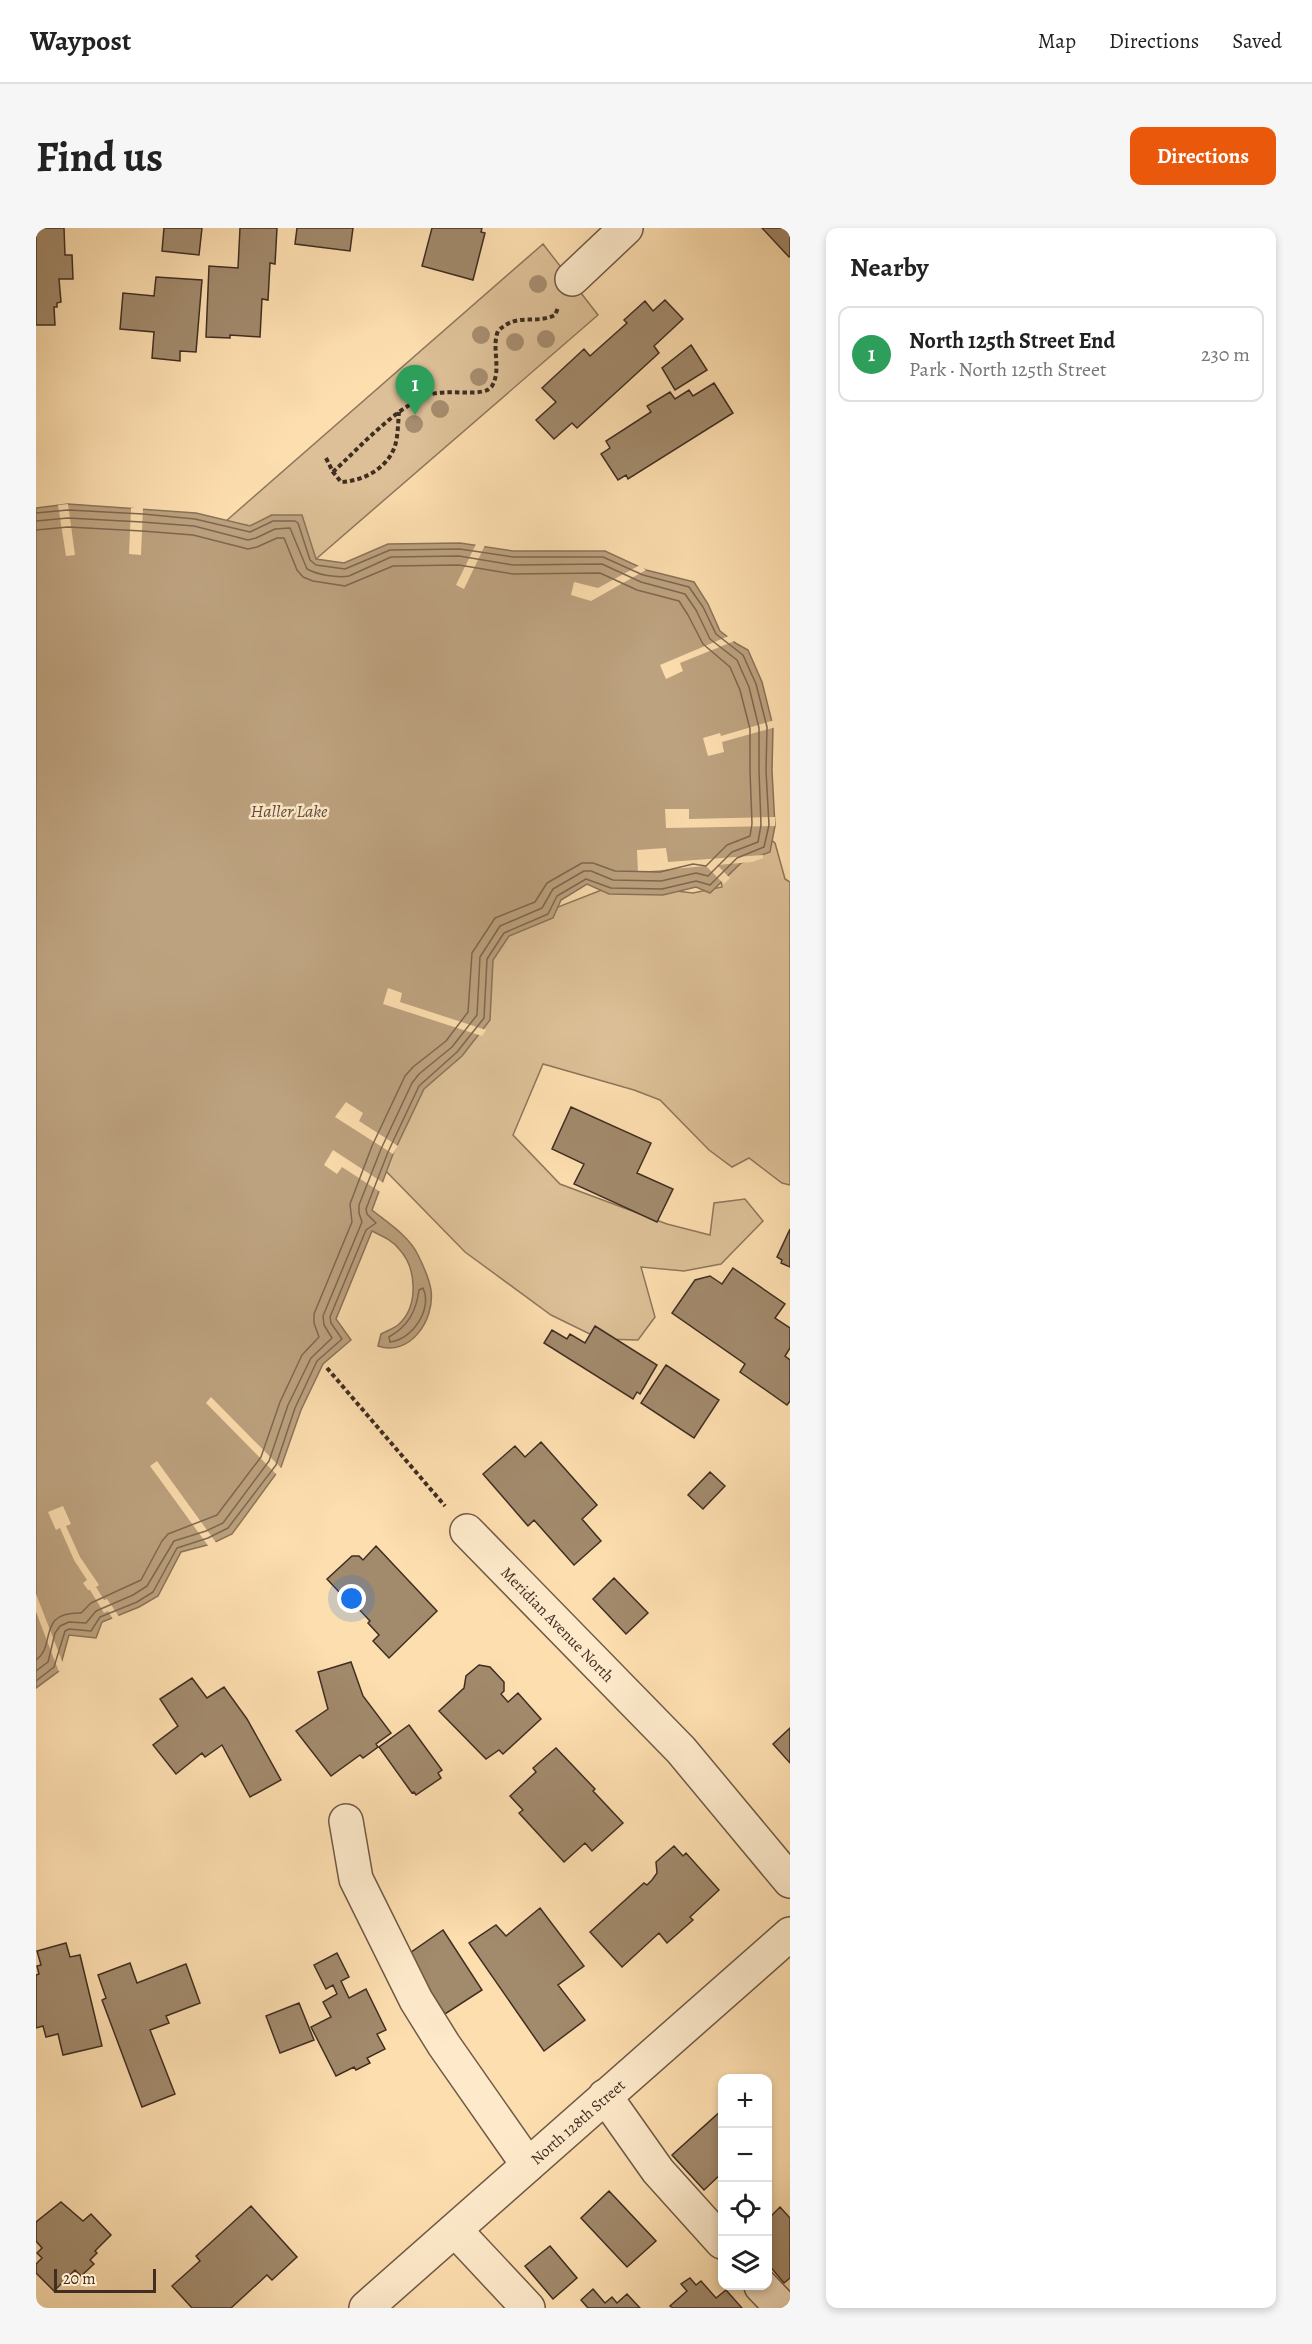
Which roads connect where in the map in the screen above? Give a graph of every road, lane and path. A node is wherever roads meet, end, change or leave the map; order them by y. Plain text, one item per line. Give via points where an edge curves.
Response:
1 (626, 228) edge
2 (572, 279) joint
3 (399, 412) junction
4 (326, 458) dead end
5 (333, 472) junction
6 (327, 1368) dead end
7 (467, 1531) joint
8 (346, 1821) dead end
9 (790, 1881) edge
10 (790, 1934) edge
11 (605, 2096) junction
12 (528, 2165) junction
13 (455, 2230) junction
14 (718, 2237) edge
15 (765, 2290) edge
16 (366, 2308) edge
17 (528, 2308) edge
18 (782, 2308) edge

1 - 2 street
2 - 3 path via 562,289 555,315 516,319 498,331 496,375 485,392 440,391
3 - 5 path
3 - 5 path via 394,448 380,468 358,481 341,482
4 - 5 path
6 - 7 path
7 - 9 street, Meridian Avenue North via 681,1750
8 - 12 street via 356,1879 416,2000
10 - 11 street, North 128th Street
11 - 12 street, North 128th Street
11 - 14 street via 658,2171
12 - 13 street, North 128th Street
13 - 16 street, North 128th Street
13 - 17 street
15 - 18 street

